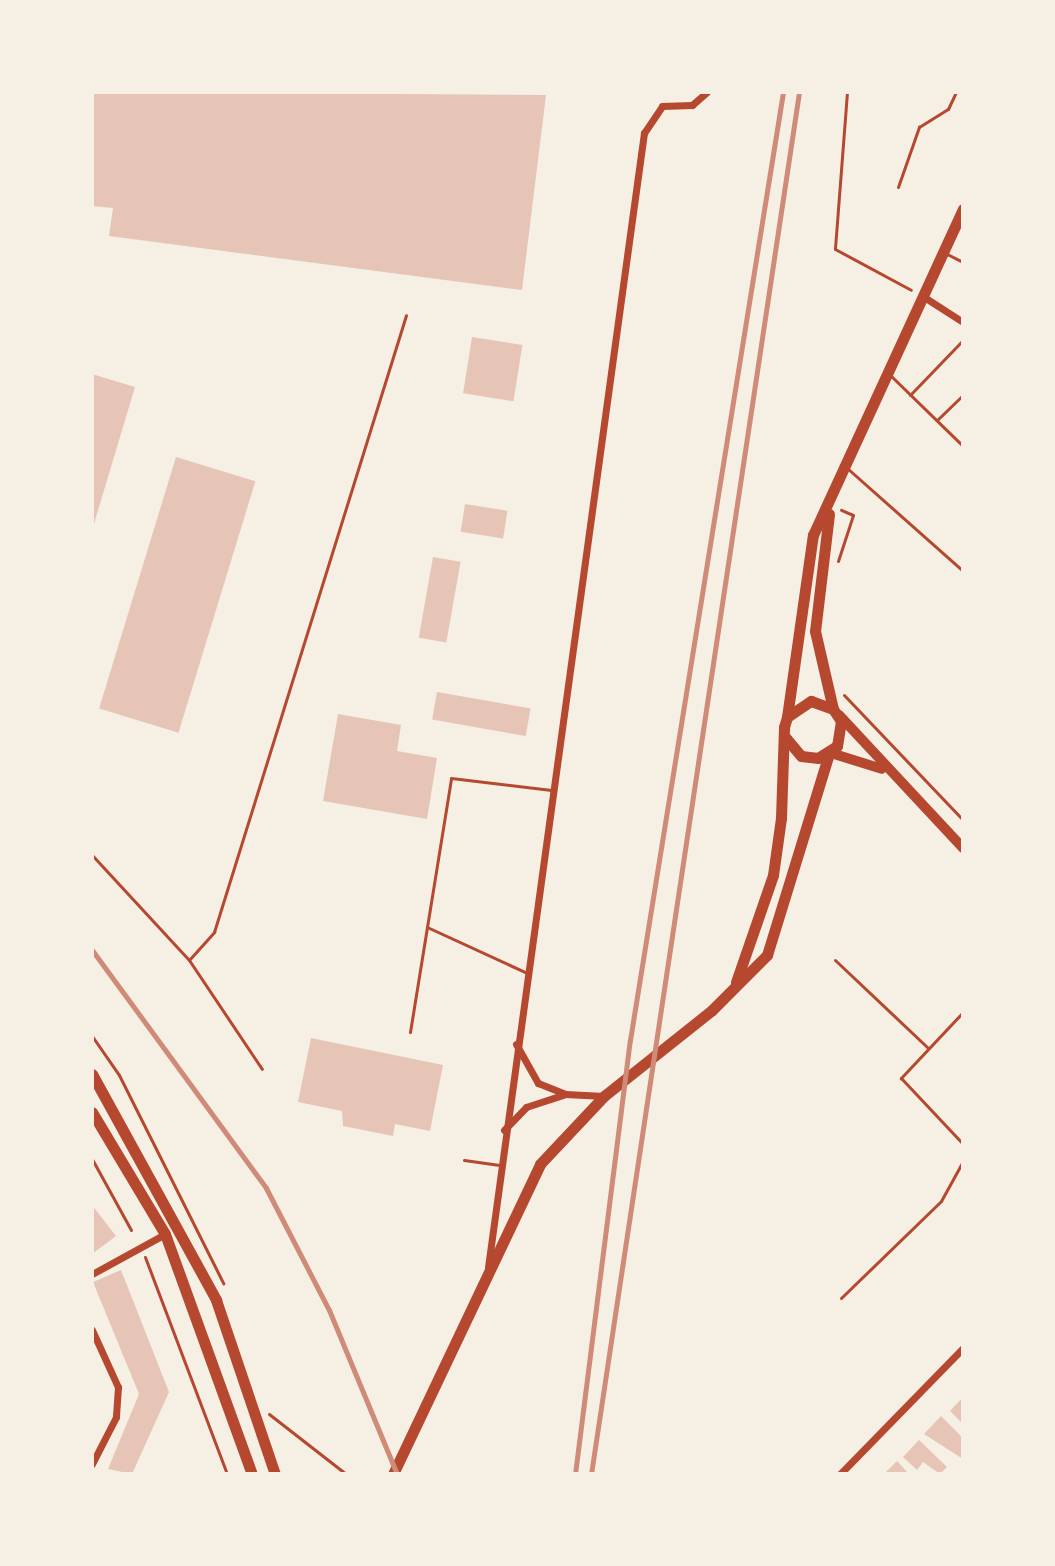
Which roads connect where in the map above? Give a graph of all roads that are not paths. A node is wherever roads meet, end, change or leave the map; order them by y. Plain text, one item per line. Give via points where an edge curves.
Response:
1 (707, 92) edge
2 (956, 92) edge
3 (898, 187) dead end
4 (963, 209) edge
5 (944, 252) junction
6 (963, 262) edge
7 (924, 297) junction
8 (406, 315) dead end
9 (963, 322) edge
10 (963, 340) edge
11 (889, 374) junction
12 (910, 395) junction
13 (963, 395) edge
14 (937, 420) junction
15 (963, 446) edge
16 (847, 468) junction
17 (830, 506) junction
18 (963, 571) edge
19 (835, 711) junction
20 (787, 717) junction
21 (785, 737) junction
22 (830, 753) junction
23 (884, 770) junction
24 (551, 790) junction
25 (963, 848) edge
26 (92, 855) edge
27 (427, 927) junction
28 (189, 960) junction
29 (835, 960) dead end
30 (526, 972) junction
31 (735, 986) junction
32 (963, 1012) edge
33 (410, 1032) dead end
34 (516, 1042) junction
35 (927, 1047) junction
36 (262, 1069) dead end
37 (92, 1074) edge
38 (565, 1094) junction
39 (604, 1096) junction
40 (92, 1112) edge
41 (502, 1133) junction
42 (963, 1144) edge
43 (464, 1160) dead end
44 (963, 1161) edge
45 (498, 1165) junction
46 (165, 1234) junction
47 (487, 1270) junction
48 (92, 1274) edge
49 (841, 1298) dead end
50 (92, 1330) edge
51 (963, 1348) edge
52 (92, 1464) edge
53 (252, 1474) edge
54 (275, 1474) edge
55 (393, 1474) edge
56 (840, 1474) edge

1 - 24 street via 692,105 662,106 647,120
2 - 3 lane via 948,109 919,127
4 - 5 main road
5 - 6 lane
5 - 7 main road
7 - 9 street
7 - 11 main road
8 - 28 lane via 214,932
10 - 12 lane
11 - 12 lane
11 - 16 main road
12 - 14 lane
13 - 14 lane
14 - 15 lane
16 - 17 main road
16 - 18 lane
17 - 19 main road via 815,631
17 - 20 main road via 808,556
19 - 20 main road via 811,701
19 - 22 main road via 841,739
19 - 23 main road
20 - 21 main road
21 - 22 main road via 801,756
21 - 31 main road via 773,875
22 - 23 main road
22 - 31 main road via 773,943
23 - 25 main road
24 - 27 lane via 451,778
24 - 30 street
26 - 28 lane
27 - 30 lane
27 - 33 lane
28 - 36 lane
29 - 35 lane
30 - 34 street
31 - 39 main road
32 - 35 lane
34 - 38 street via 538,1083
34 - 41 street
35 - 42 lane via 901,1078
37 - 54 main road via 216,1300
38 - 39 street
38 - 41 street via 526,1107
39 - 47 main road via 540,1164
40 - 46 main road
41 - 45 street
43 - 45 lane
44 - 49 lane via 941,1201
45 - 47 street
46 - 48 street
46 - 53 main road
47 - 55 main road
50 - 52 street via 118,1387 116,1417
51 - 56 street

